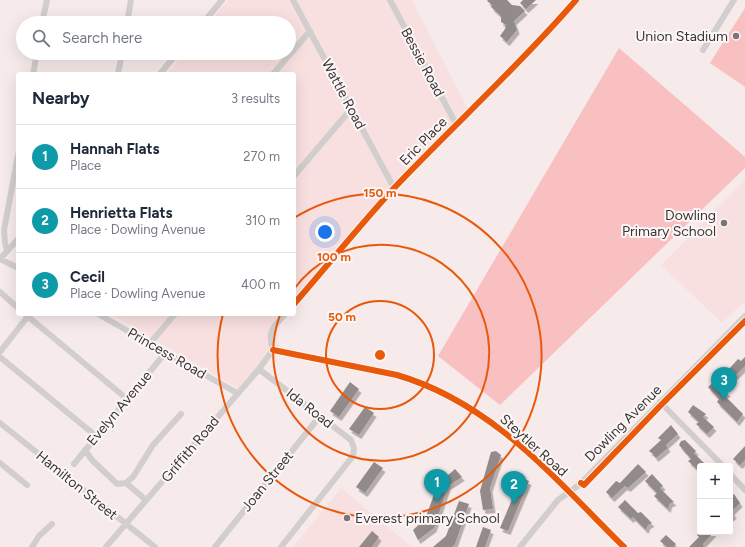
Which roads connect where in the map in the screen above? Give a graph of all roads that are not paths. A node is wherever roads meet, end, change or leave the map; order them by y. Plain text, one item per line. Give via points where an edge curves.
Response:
1 (46, 0) edge
2 (131, 0) edge
3 (222, 0) edge
4 (293, 0) edge
5 (390, 0) edge
6 (576, 0) edge
7 (734, 0) edge
8 (43, 16) edge
9 (128, 16) edge
10 (209, 16) edge
11 (310, 31) junction
12 (296, 47) edge
13 (703, 50) dead end
14 (36, 60) edge
15 (121, 60) edge
16 (171, 60) edge
17 (285, 60) edge
18 (33, 72) edge
19 (118, 72) edge
20 (162, 72) edge
21 (275, 72) edge
22 (352, 108) junction
23 (456, 124) junction
24 (16, 166) edge
25 (296, 174) edge
26 (394, 188) junction
27 (16, 241) edge
28 (7, 251) junction
29 (0, 259) edge
30 (16, 267) edge
31 (0, 292) edge
32 (296, 302) edge
33 (16, 306) edge
34 (26, 316) edge
35 (28, 316) edge
36 (102, 316) edge
37 (174, 316) edge
38 (283, 316) edge
39 (744, 319) edge
40 (150, 343) junction
41 (273, 350) junction
42 (0, 352) edge
43 (166, 352) junction
44 (0, 357) edge
45 (259, 369) junction
46 (237, 393) junction
47 (127, 399) junction
48 (660, 402) junction
49 (181, 414) dead end
50 (320, 416) junction
51 (0, 423) edge
52 (96, 436) junction
53 (85, 450) junction
54 (0, 463) edge
55 (720, 463) edge
56 (74, 464) dead end
57 (733, 477) edge
58 (126, 483) junction
59 (27, 485) dead end
60 (745, 490) edge
61 (569, 492) junction
62 (146, 500) junction
63 (52, 524) dead end
64 (126, 524) junction
65 (32, 547) edge
66 (106, 547) edge
67 (155, 547) edge
68 (215, 547) edge
69 (281, 547) edge
70 (520, 547) edge
71 (624, 547) edge

1 - 8 street
2 - 9 street
3 - 10 street
4 - 11 street, Wattle Road
5 - 23 street, Bessie Road
6 - 23 street, Eric Place via 543,38
7 - 13 street
11 - 12 street
11 - 22 street, Wattle Road
14 - 18 street
15 - 19 street
16 - 20 street
17 - 21 street
22 - 25 street
22 - 26 street, Wattle Road
23 - 26 street, Eric Place
24 - 28 street via 4,230
26 - 32 street, Eric Place
27 - 28 street
28 - 29 street
29 - 30 street
31 - 33 street
34 - 42 street
35 - 47 street
36 - 40 street, Princess Road
37 - 40 street
38 - 41 street via 271,332
39 - 48 street, Dowling Avenue
40 - 43 street, Princess Road
41 - 45 street, Griffith Road
41 - 61 street, Steytler Road via 397,375 451,396 505,432
43 - 46 street, Princess Road
43 - 47 street, Evelyn Avenue
44 - 52 street
45 - 46 street, Griffith Road
45 - 50 street, Ida Road
46 - 62 street, Griffith Road
47 - 52 street, Evelyn Avenue
48 - 55 street
48 - 61 street, Dowling Avenue via 581,483
49 - 58 street via 153,445 133,477
50 - 68 street, Joan Street
50 - 69 street, Ida Road via 351,440 353,456
51 - 64 street, Hamilton Street
52 - 53 street, Evelyn Avenue
53 - 56 street, Evelyn Avenue
53 - 58 street via 117,484
54 - 59 street
57 - 60 street
58 - 62 street
61 - 70 street, Dowling Avenue via 558,500
61 - 71 street, Steytler Road
62 - 64 street, Griffith Road
63 - 65 street
64 - 66 street, Griffith Road
64 - 67 street, Hamilton Street

